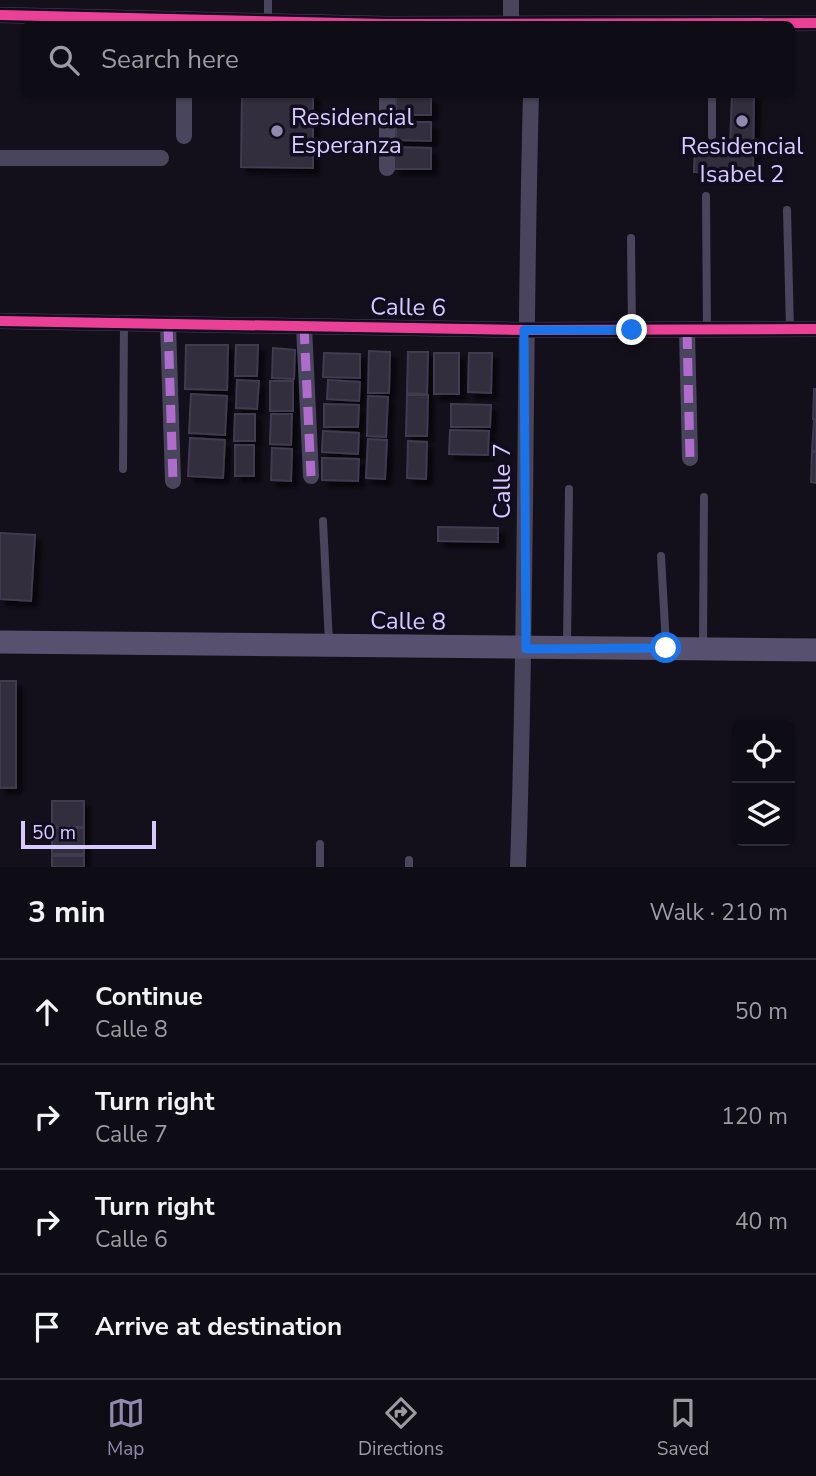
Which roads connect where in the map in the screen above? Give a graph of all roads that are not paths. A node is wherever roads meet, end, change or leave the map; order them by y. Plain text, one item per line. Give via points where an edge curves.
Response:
1 (268, 0) edge
2 (511, 0) edge
3 (0, 15) edge
4 (159, 21) edge
5 (268, 21) edge
6 (511, 21) edge
7 (795, 23) edge
8 (816, 23) edge
9 (184, 98) edge
10 (387, 98) edge
11 (531, 98) edge
12 (712, 98) edge
13 (184, 136) dead end
14 (712, 136) dead end
15 (0, 158) edge
16 (161, 158) dead end
17 (387, 168) dead end
18 (706, 196) dead end
19 (787, 209) dead end
20 (631, 238) dead end
21 (0, 321) edge
22 (124, 323) junction
23 (169, 324) junction
24 (304, 326) junction
25 (790, 329) junction
26 (816, 329) edge
27 (524, 330) junction
28 (632, 330) junction
29 (707, 330) junction
30 (687, 331) junction
31 (690, 458) dead end
32 (123, 469) dead end
33 (311, 476) dead end
34 (173, 481) dead end
35 (569, 489) dead end
36 (704, 497) dead end
37 (323, 521) dead end
38 (661, 556) dead end
39 (0, 642) edge
40 (329, 646) junction
41 (666, 648) junction
42 (526, 649) junction
43 (566, 649) junction
44 (703, 649) junction
45 (816, 650) edge
46 (320, 844) dead end
47 (320, 867) edge
48 (518, 867) edge

1 - 5 lane
2 - 6 street
3 - 4 street
7 - 8 street
9 - 13 street
10 - 17 street
11 - 27 street, Calle 7
12 - 14 lane
15 - 16 street
18 - 29 lane
19 - 25 lane
20 - 28 lane
21 - 22 street, Calle 6
22 - 23 street, Calle 6
22 - 32 lane
23 - 24 street, Calle 6
23 - 34 street
24 - 27 street, Calle 6
24 - 33 street
25 - 26 street, Calle 6
25 - 29 street, Calle 6
27 - 28 street, Calle 6
27 - 42 street, Calle 7
28 - 30 street, Calle 6
29 - 30 street, Calle 6
30 - 31 street
35 - 43 lane
36 - 44 lane
37 - 40 lane
38 - 41 lane
39 - 40 street, Calle 8
40 - 42 street, Calle 8
41 - 43 street, Calle 8
41 - 44 street, Calle 8
42 - 43 street, Calle 8
42 - 48 street, Calle 7
44 - 45 street, Calle 8
46 - 47 lane

